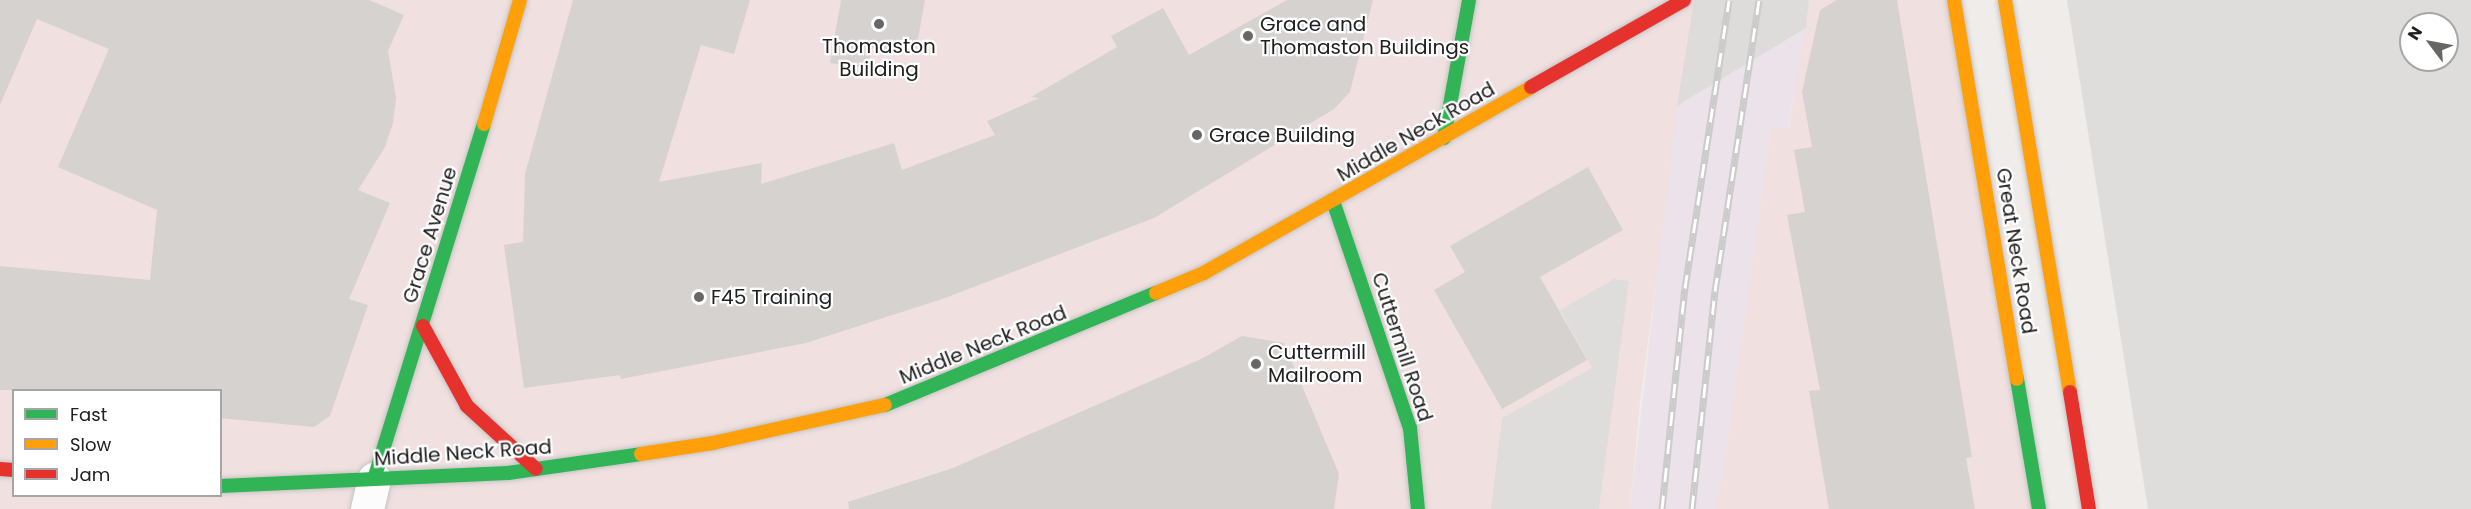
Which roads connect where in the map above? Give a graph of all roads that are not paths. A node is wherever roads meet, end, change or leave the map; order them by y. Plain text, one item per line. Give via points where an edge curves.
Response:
1 (520, 0) edge
2 (1469, 0) edge
3 (1684, 0) edge
4 (1954, 0) edge
5 (2005, 0) edge
6 (1444, 138) junction
7 (1333, 201) junction
8 (423, 326) junction
9 (536, 469) junction
10 (222, 486) edge
11 (370, 494) edge
12 (1418, 509) edge
13 (2039, 509) edge
14 (2089, 509) edge

1 - 8 main road, Grace Avenue
2 - 6 main road
3 - 6 main road, Middle Neck Road
4 - 13 main road, Great Neck Road
5 - 14 main road, Great Neck Road
6 - 7 main road, Middle Neck Road
7 - 9 main road, Middle Neck Road via 1204,273 881,407 713,443
7 - 12 main road, Cuttermill Road via 1410,428
8 - 9 main road via 466,406
8 - 11 main road, Grace Avenue
9 - 11 main road, Middle Neck Road
10 - 11 main road, Middle Neck Road

